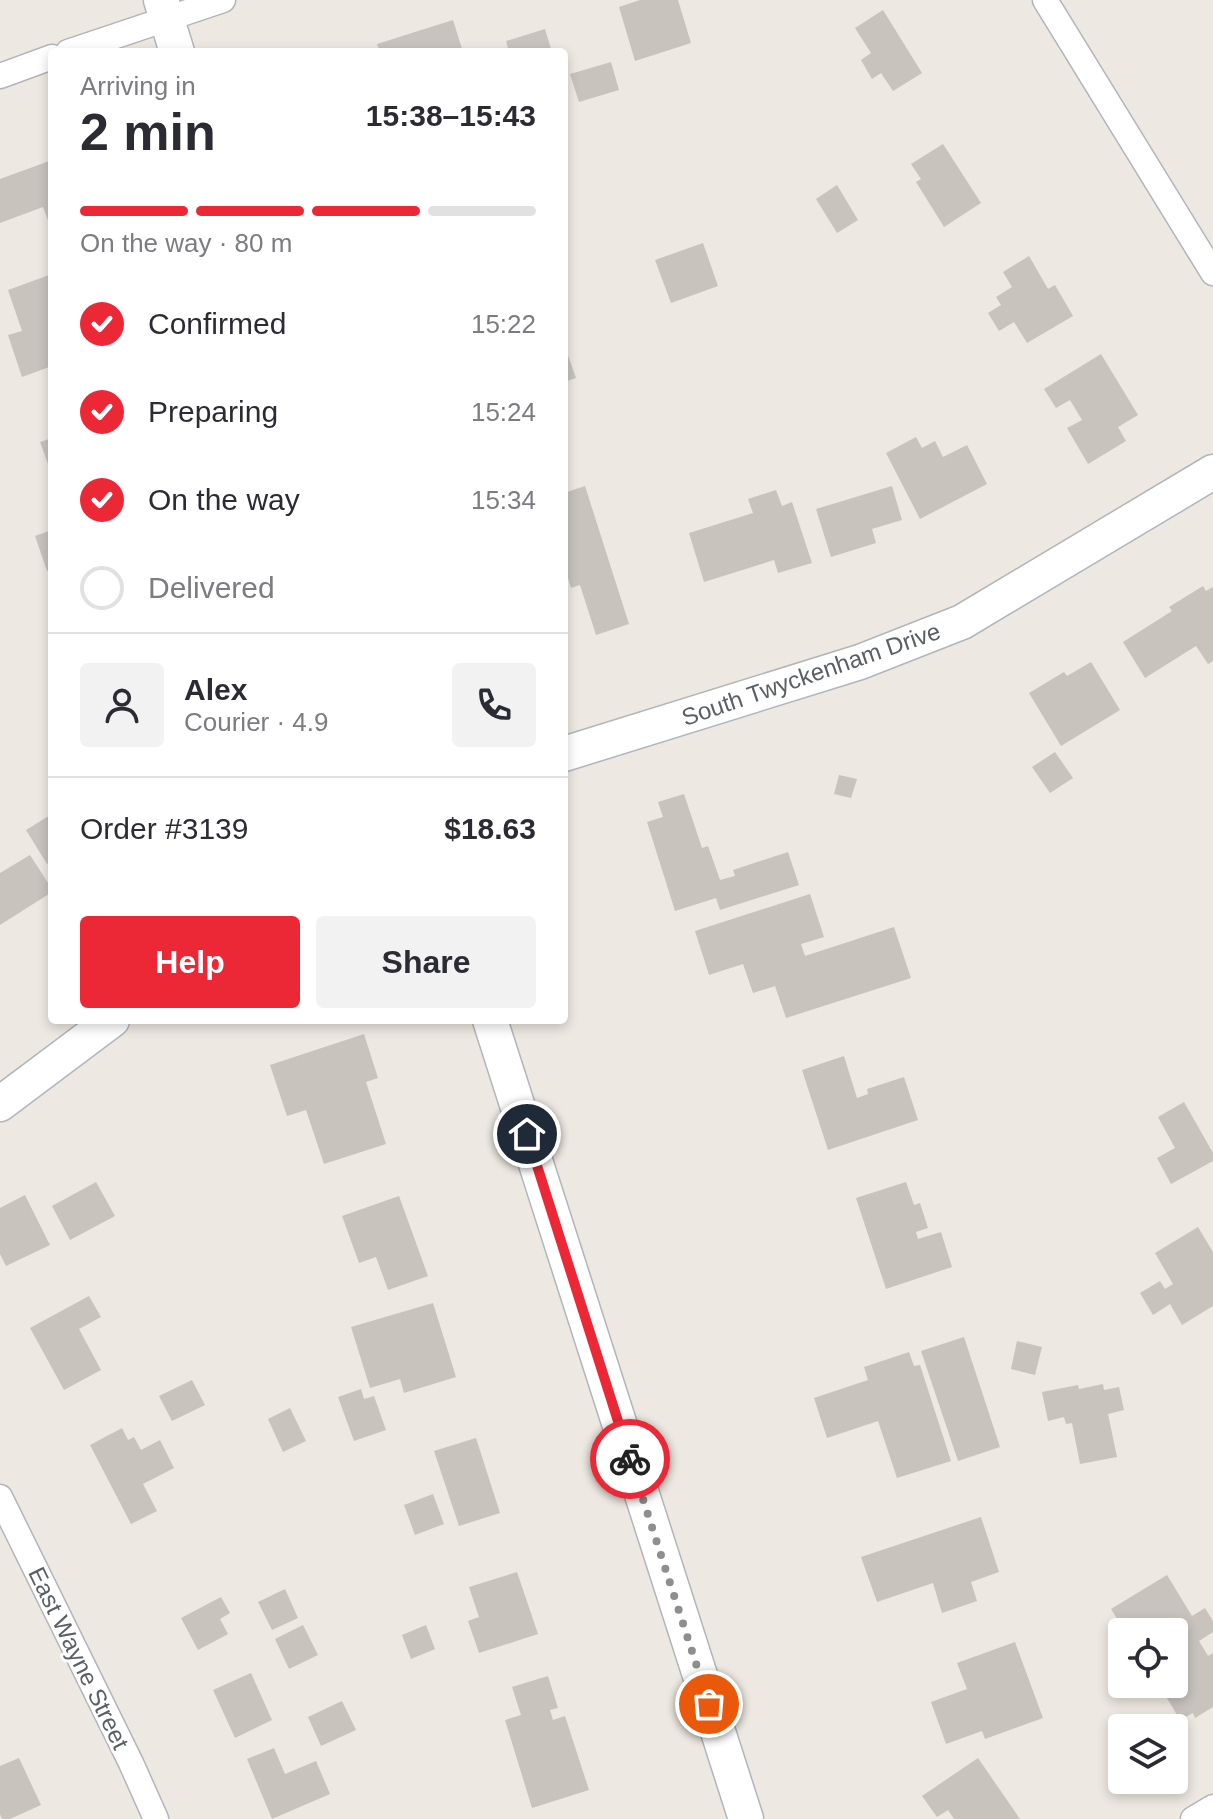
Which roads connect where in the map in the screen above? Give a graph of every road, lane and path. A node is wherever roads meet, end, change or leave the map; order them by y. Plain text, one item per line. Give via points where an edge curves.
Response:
1 (223, 0) edge
2 (1045, 0) edge
3 (164, 9) edge
4 (77, 48) edge
5 (176, 48) edge
6 (48, 58) edge
7 (0, 76) edge
8 (1213, 273) edge
9 (1213, 472) edge
10 (568, 753) edge
11 (107, 1024) edge
12 (491, 1024) edge
13 (0, 1104) edge
14 (0, 1497) edge
15 (1213, 1807) edge
16 (156, 1819) edge
17 (746, 1819) edge
18 (1193, 1819) edge

1 - 3 street
2 - 8 street
3 - 4 street
3 - 5 street
6 - 7 street
9 - 10 street, South Twyckenham Drive via 962,622 860,662
11 - 13 street
12 - 17 street
14 - 16 street, East Wayne Street
15 - 18 street

